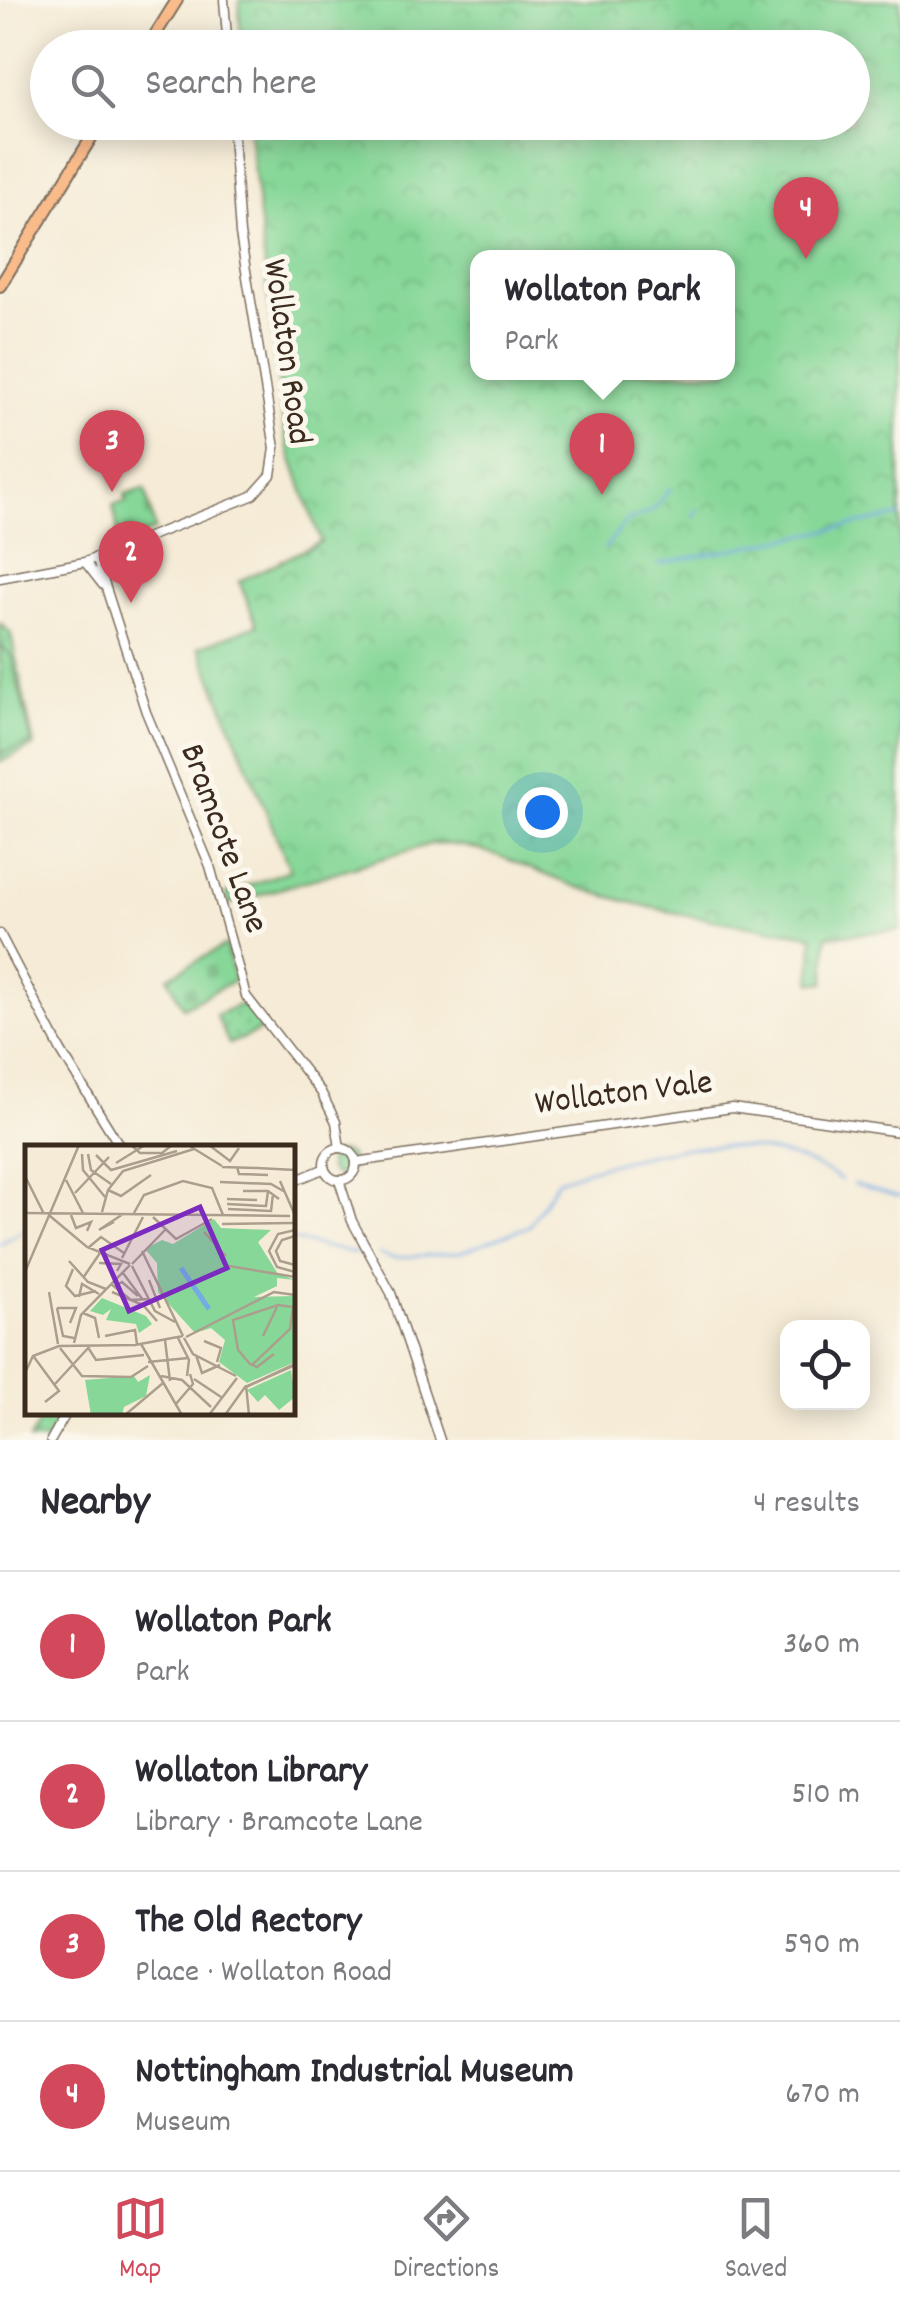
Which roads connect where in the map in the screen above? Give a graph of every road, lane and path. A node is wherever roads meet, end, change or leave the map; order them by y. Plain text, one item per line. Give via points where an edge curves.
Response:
1 (177, 0) edge
2 (224, 0) edge
3 (158, 30) edge
4 (226, 30) edge
5 (90, 140) edge
6 (233, 140) edge
7 (0, 286) edge
8 (96, 557) junction
9 (85, 562) junction
10 (0, 578) edge
11 (104, 586) junction
12 (0, 934) edge
13 (900, 1132) edge
14 (119, 1145) edge
15 (340, 1148) junction
16 (356, 1162) junction
17 (323, 1169) junction
18 (339, 1180) junction
19 (295, 1181) edge
20 (65, 1415) edge
21 (50, 1440) edge
22 (440, 1440) edge

1 - 3 main road
2 - 4 street
5 - 7 main road
6 - 8 street, Wollaton Road via 274,466 252,496
8 - 9 street, Wollaton Road
8 - 11 street, Bramcote Lane
9 - 10 street, Wollaton Road
9 - 11 street, Bramcote Lane
11 - 15 street, Bramcote Lane via 146,712 210,866 246,996 322,1092
12 - 14 street
13 - 16 street, Wollaton Vale via 732,1108
15 - 16 street
15 - 17 street
16 - 18 street
17 - 18 street
17 - 19 street
18 - 22 street via 356,1230 391,1293
20 - 21 street

